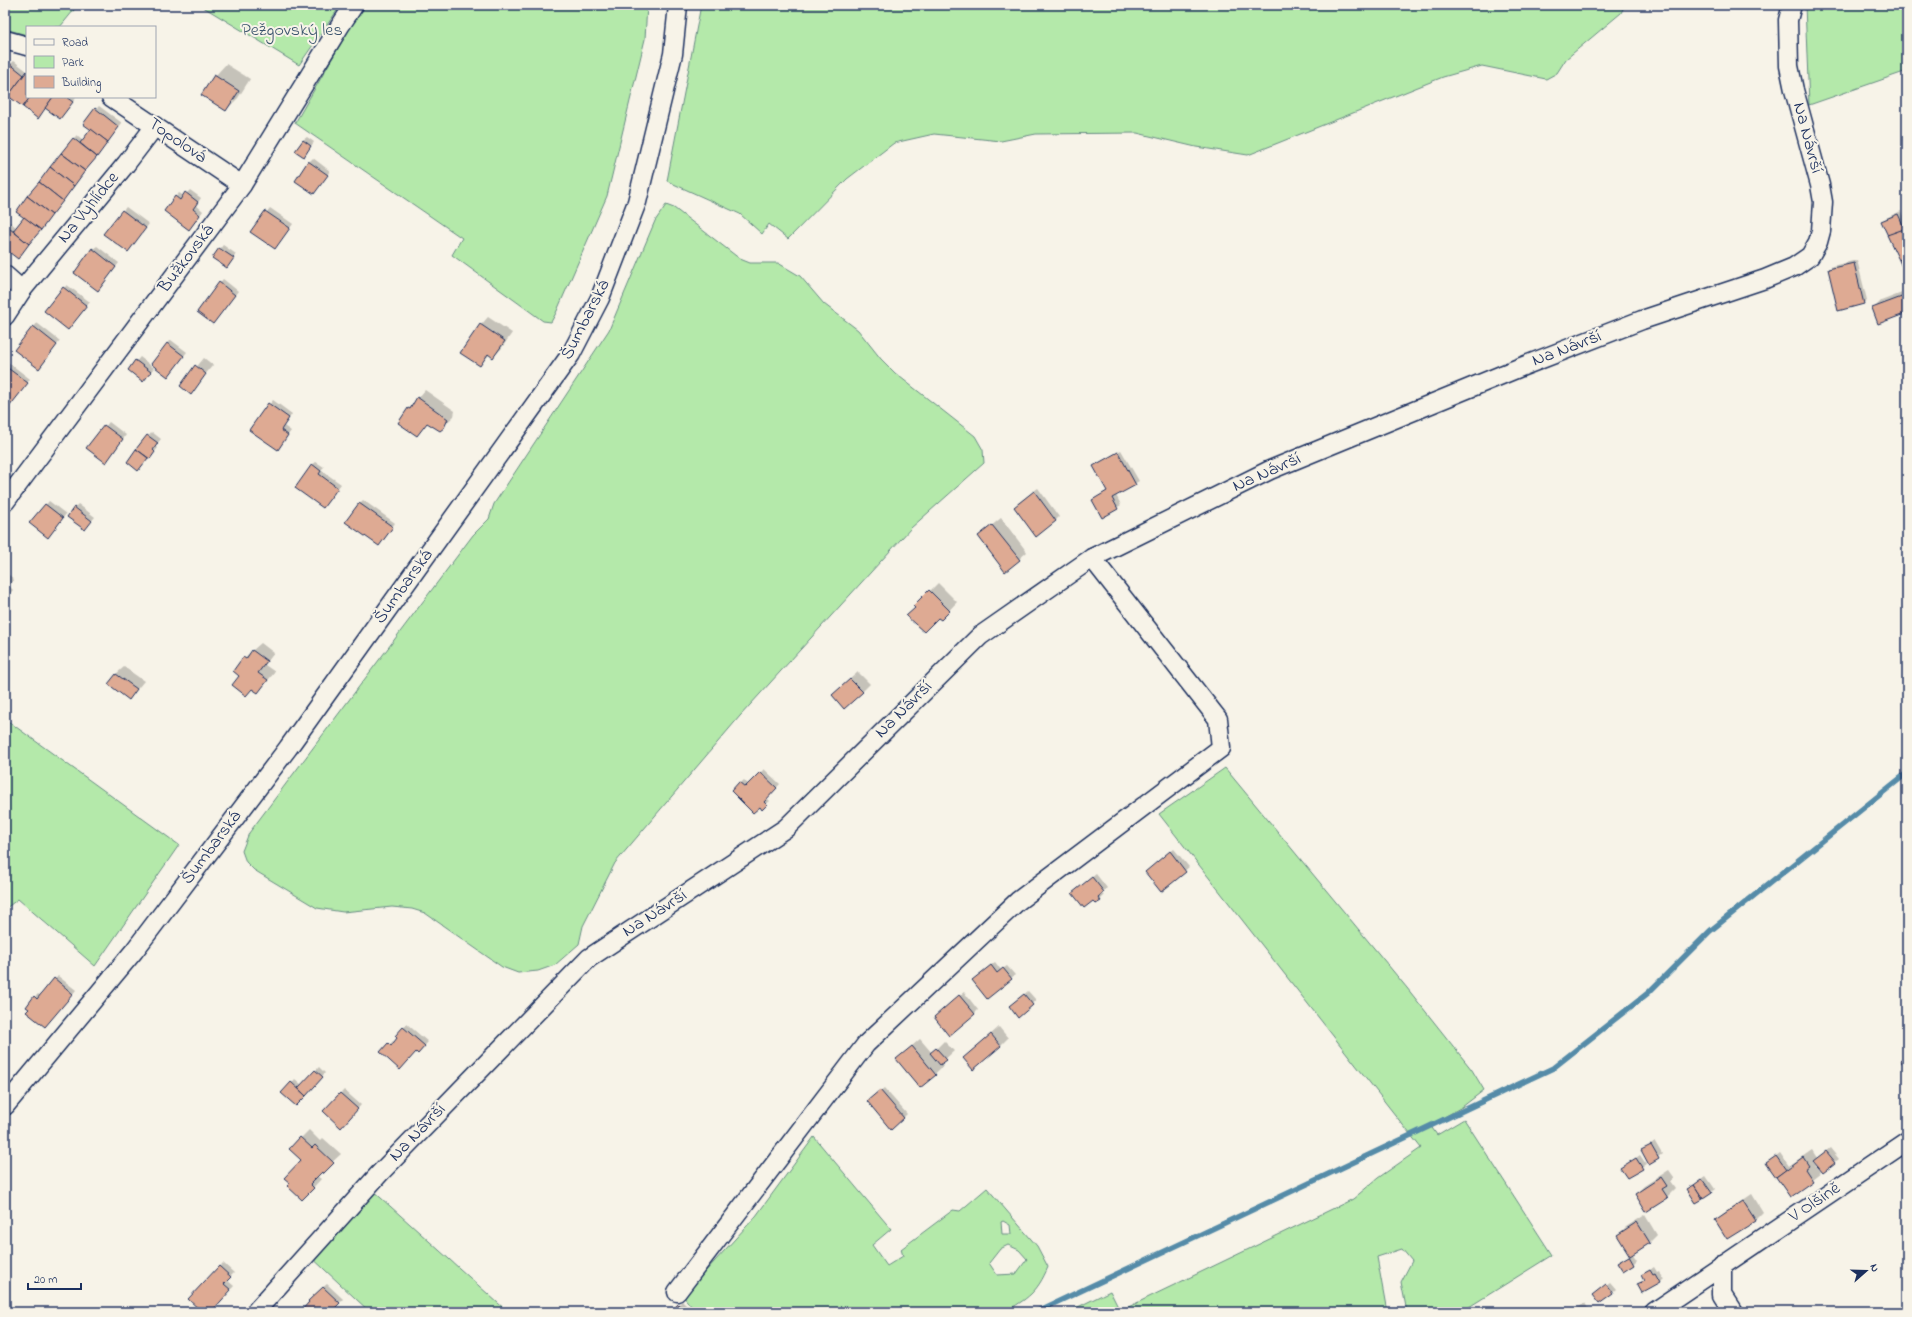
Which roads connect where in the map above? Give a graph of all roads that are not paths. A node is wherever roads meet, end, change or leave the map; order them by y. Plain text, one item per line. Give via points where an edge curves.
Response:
1 (354, 5) edge
2 (678, 5) edge
3 (1792, 5) edge
4 (5, 40) edge
5 (26, 46) edge
6 (113, 98) edge
7 (155, 126) junction
8 (242, 185) junction
9 (5, 276) edge
10 (22, 290) junction
11 (5, 316) edge
12 (5, 502) edge
13 (1092, 558) junction
14 (5, 1106) edge
15 (1907, 1141) edge
16 (1722, 1265) junction
17 (677, 1292) dead end
18 (255, 1312) edge
19 (1654, 1312) edge
20 (1733, 1312) edge

1 - 8 street, Bužkovská
2 - 14 street, Šumbarská via 673,54 637,202 600,298 571,354 288,748 134,951
3 - 13 street, Na Návrší via 1788,20 1789,66 1822,202 1821,231 1810,256 1794,267 1765,279 1642,320 1270,470
4 - 5 street
6 - 7 street, Topolová
7 - 8 street, Topolová
7 - 10 street, Na Vyhlídce
8 - 12 street, Bužkovská
9 - 10 street
10 - 11 street, Na Vyhlídce
13 - 17 street via 1218,719 1221,748 1018,901 866,1044
13 - 18 street, Na Návrší via 980,636 786,828 589,958 380,1173
15 - 16 street, V Olšině
16 - 19 street, V Olšině
16 - 20 street via 1722,1295

